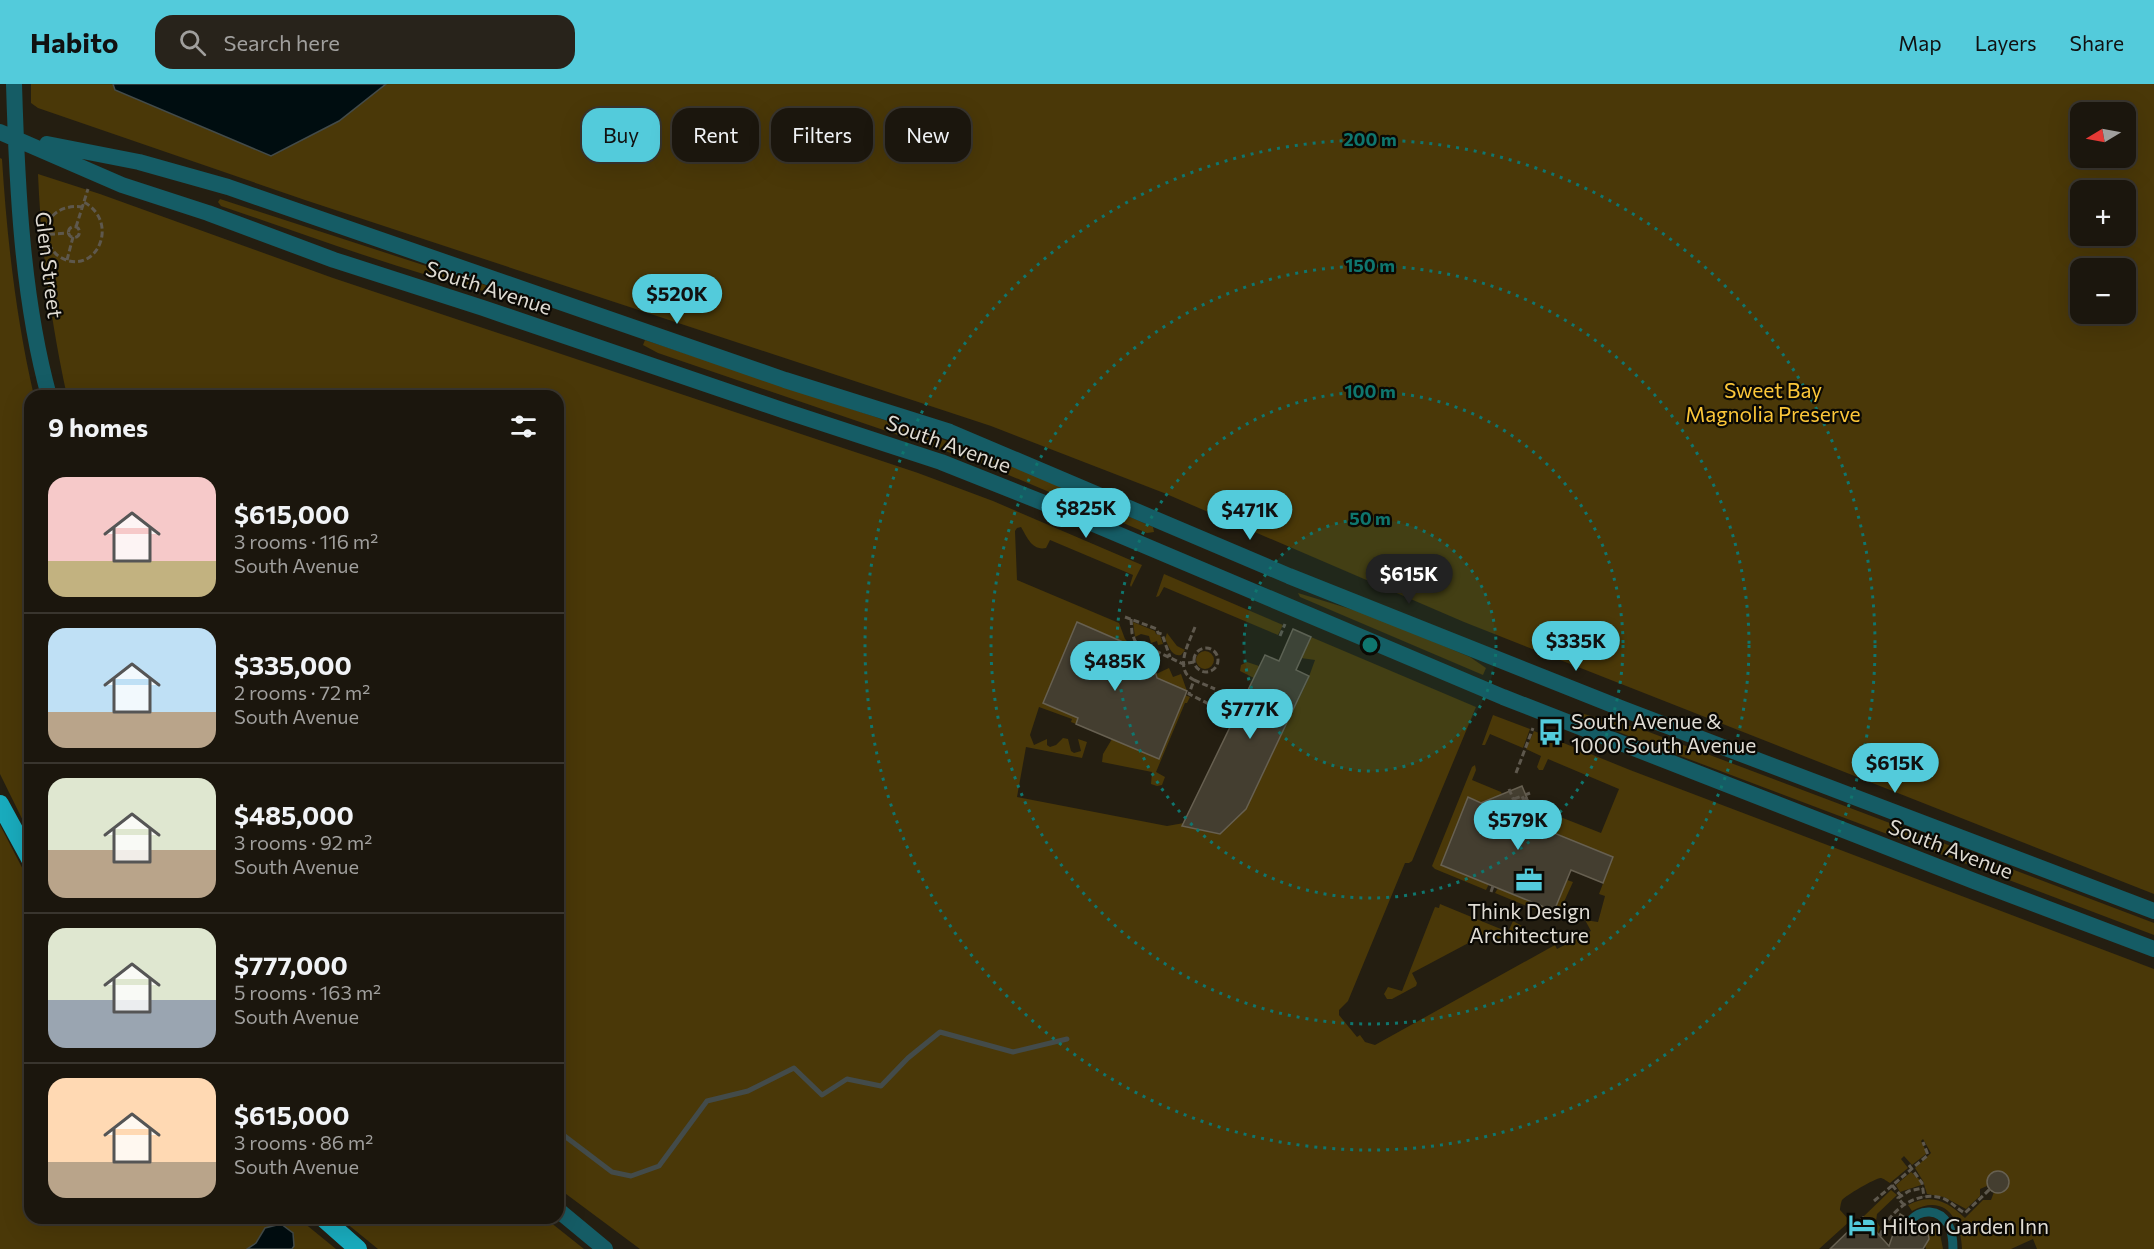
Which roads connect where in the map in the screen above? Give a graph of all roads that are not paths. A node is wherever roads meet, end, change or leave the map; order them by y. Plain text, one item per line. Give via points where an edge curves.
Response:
1 (14, 84) edge
2 (0, 132) edge
3 (16, 138) junction
4 (48, 390) edge
5 (0, 804) edge
6 (24, 848) edge
7 (2154, 910) edge
8 (2154, 949) edge
9 (564, 1215) edge
10 (1910, 1216) road end
11 (329, 1224) edge
12 (358, 1249) edge
13 (605, 1249) edge
14 (1953, 1249) edge

1 - 3 street, Glen Street
2 - 3 street, South Avenue
3 - 4 street, Glen Street via 28,287
3 - 7 street, South Avenue via 139,162 228,188 785,380 950,432 1312,585 1634,713
3 - 8 street, South Avenue via 122,185 334,260 941,462 1503,697
5 - 6 highway
9 - 13 street
10 - 14 lane via 1925,1211 1941,1216 1948,1224
11 - 12 highway

